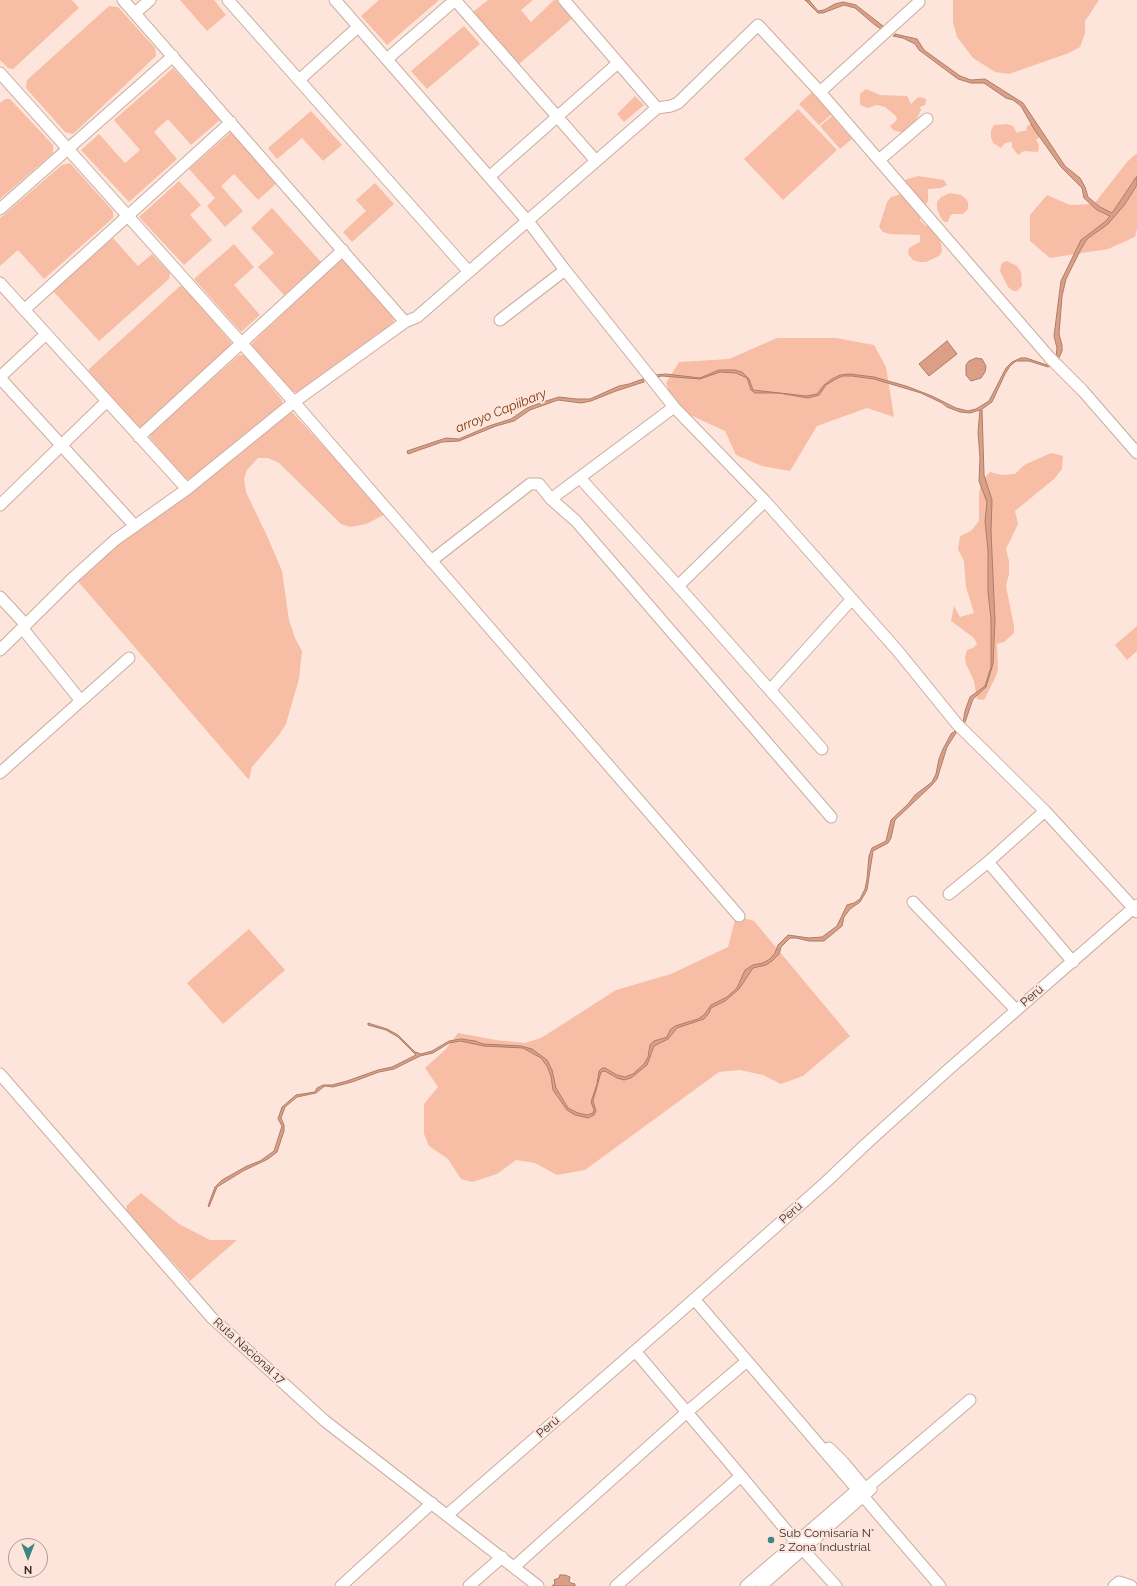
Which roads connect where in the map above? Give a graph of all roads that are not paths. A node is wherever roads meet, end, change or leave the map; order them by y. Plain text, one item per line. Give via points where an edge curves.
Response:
1 (123, 0) edge
2 (150, 0) edge
3 (228, 0) edge
4 (335, 0) edge
5 (455, 0) edge
6 (564, 0) edge
7 (919, 2) dead end
8 (135, 13) junction
9 (358, 27) junction
10 (173, 56) junction
11 (387, 59) junction
12 (618, 63) junction
13 (0, 73) edge
14 (299, 80) junction
15 (820, 92) junction
16 (657, 108) junction
17 (557, 117) junction
18 (927, 119) dead end
19 (231, 122) junction
20 (68, 149) junction
21 (879, 160) junction
22 (596, 161) junction
23 (489, 177) junction
24 (0, 209) edge
25 (127, 216) junction
26 (528, 221) junction
27 (343, 250) junction
28 (565, 270) junction
29 (469, 272) junction
30 (0, 283) edge
31 (24, 310) junction
32 (500, 320) dead end
33 (405, 322) junction
34 (46, 334) junction
35 (241, 343) junction
36 (0, 377) edge
37 (107, 401) junction
38 (294, 402) junction
39 (674, 407) junction
40 (139, 437) junction
41 (62, 445) junction
42 (1137, 452) edge
43 (580, 478) junction
44 (187, 489) junction
45 (551, 499) junction
46 (765, 501) junction
47 (0, 505) edge
48 (135, 526) junction
49 (431, 561) junction
50 (678, 586) junction
51 (0, 597) edge
52 (852, 599) junction
53 (24, 627) junction
54 (0, 650) edge
55 (129, 658) dead end
56 (770, 690) junction
57 (81, 701) junction
58 (822, 749) dead end
59 (0, 773) edge
60 (1045, 811) junction
61 (831, 817) dead end
62 (988, 862) junction
63 (949, 894) dead end
64 (913, 902) dead end
65 (1136, 908) edge
66 (739, 916) dead end
67 (1073, 962) junction
68 (1016, 1010) junction
69 (0, 1074) edge
70 (694, 1299) junction
71 (635, 1352) junction
72 (747, 1361) junction
73 (970, 1400) dead end
74 (687, 1412) junction
75 (741, 1476) junction
76 (865, 1490) junction
77 (432, 1503) junction
78 (447, 1515) junction
79 (799, 1546) junction
80 (502, 1557) junction
81 (514, 1567) junction
82 (341, 1586) edge
83 (469, 1586) edge
84 (538, 1586) edge
85 (616, 1586) edge
86 (746, 1586) edge
87 (761, 1586) edge
88 (836, 1586) edge
89 (940, 1586) edge
90 (1114, 1586) edge
91 (1131, 1586) edge

1 - 8 street
2 - 8 street
3 - 14 street
4 - 9 street
5 - 11 street
5 - 17 street
6 - 12 street
7 - 15 street
8 - 10 street
9 - 11 street
9 - 14 street
10 - 19 street
10 - 20 street
11 - 23 street
12 - 16 street
12 - 17 street
13 - 20 street
14 - 29 street
15 - 16 street via 758,25 678,103
15 - 21 street
16 - 22 street
17 - 22 street
17 - 23 street
18 - 21 street
19 - 25 street
19 - 27 street
20 - 24 street
20 - 25 street
21 - 42 street via 1050,358
22 - 26 street
23 - 26 street
25 - 31 street
25 - 35 street
26 - 28 street
26 - 29 street
27 - 33 street
27 - 35 street
28 - 32 street
28 - 39 street
29 - 33 street via 417,317
30 - 31 street
31 - 34 street
33 - 38 street
34 - 36 street
34 - 37 street
35 - 38 street
35 - 40 street
36 - 41 street
37 - 40 street
37 - 41 street
38 - 44 street
38 - 49 street
39 - 43 street
39 - 46 street
40 - 44 street
41 - 47 street
41 - 48 street
43 - 45 street
43 - 50 street
44 - 48 street
45 - 49 street via 539,484 530,484
45 - 61 street via 576,521
46 - 50 street
46 - 52 street
48 - 53 street via 115,540 74,577
49 - 66 street
50 - 56 street
51 - 53 street
52 - 56 street
52 - 60 street via 957,724
53 - 54 street
53 - 57 street
55 - 57 street
56 - 58 street
57 - 59 street
60 - 62 street
60 - 65 street
62 - 63 street
62 - 67 street
64 - 68 street
65 - 67 street, Perú
67 - 68 street, Perú
68 - 70 street, Perú
69 - 77 street, Ruta Nacional 17 via 212,1318 325,1421
70 - 71 street, Perú
70 - 72 street
71 - 74 street
71 - 78 street, Perú
72 - 74 street
72 - 76 street via 820,1447 829,1448
73 - 76 street
74 - 75 street
74 - 81 street
75 - 79 street
75 - 85 street
76 - 79 street
76 - 89 street
77 - 78 street, Ruta Nacional 17
77 - 82 street
78 - 80 street, Ruta Nacional 17
79 - 86 street
79 - 87 street
79 - 88 street
80 - 81 street, Ruta Nacional 17
80 - 83 street
81 - 84 street, Ruta Nacional 17
90 - 91 street via 1119,1582

